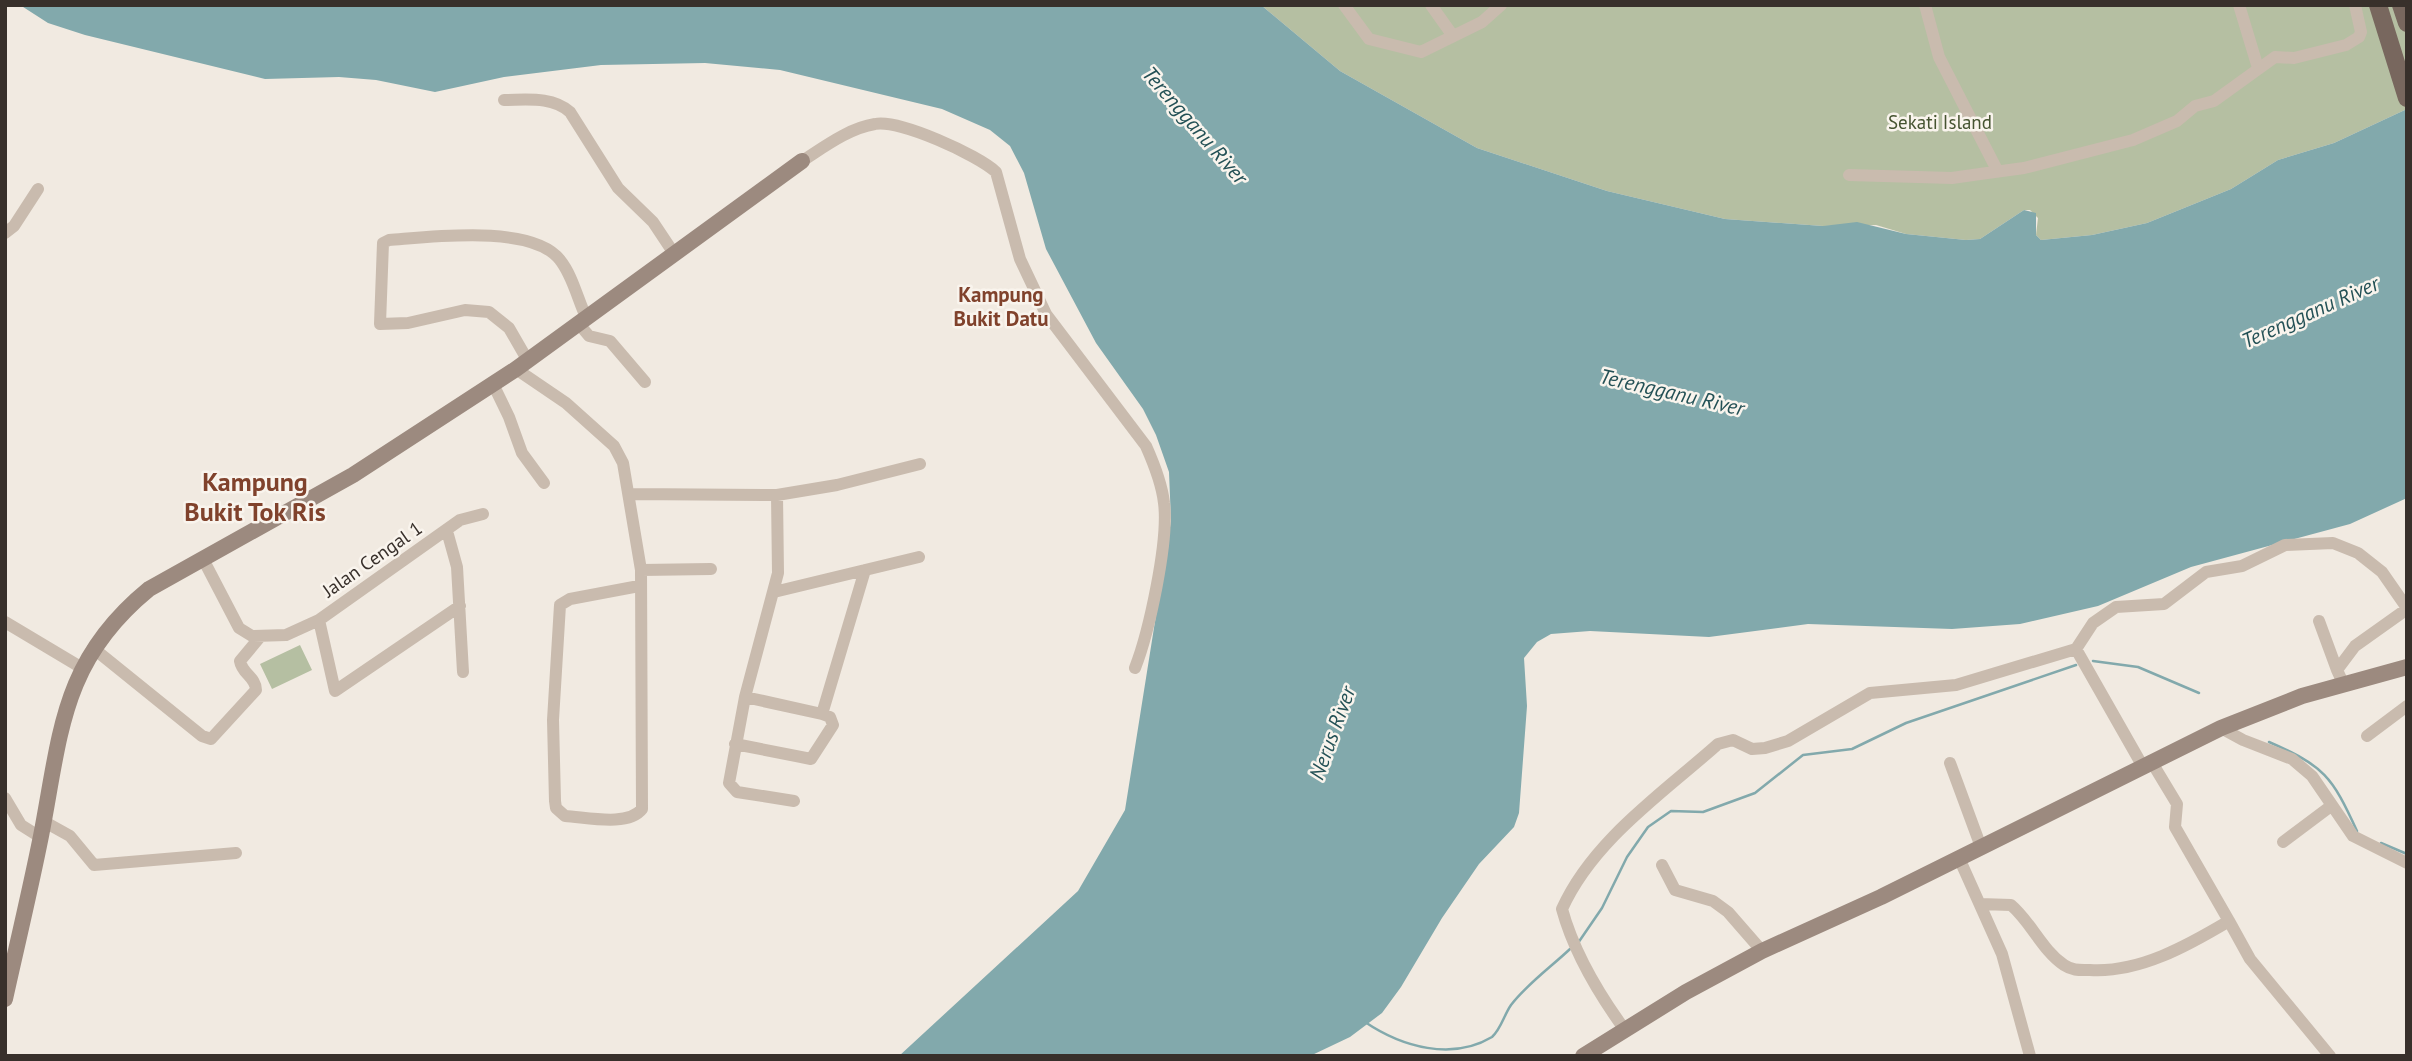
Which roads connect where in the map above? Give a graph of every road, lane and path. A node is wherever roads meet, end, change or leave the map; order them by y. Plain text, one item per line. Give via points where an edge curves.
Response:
1 (1344, 5) edge
2 (1431, 5) edge
3 (1501, 5) edge
4 (1925, 5) edge
5 (2239, 5) edge
6 (2355, 5) edge
7 (2378, 5) edge
8 (2401, 5) edge
9 (2407, 23) edge
10 (1453, 36) dead end
11 (2258, 68) junction
12 (2407, 98) edge
13 (503, 100) dead end
14 (802, 161) joint
15 (1997, 170) junction
16 (1849, 175) dead end
17 (38, 189) dead end
18 (5, 233) edge
19 (675, 255) junction
20 (583, 322) junction
21 (522, 365) junction
22 (645, 382) dead end
23 (493, 384) junction
24 (920, 464) dead end
25 (544, 483) dead end
26 (630, 494) junction
27 (777, 495) junction
28 (483, 514) dead end
29 (447, 531) junction
30 (919, 557) dead end
31 (203, 559) junction
32 (641, 569) junction
33 (711, 569) dead end
34 (865, 570) junction
35 (639, 586) junction
36 (775, 592) junction
37 (460, 606) junction
38 (2407, 609) edge
39 (319, 620) junction
40 (2319, 621) dead end
41 (5, 622) edge
42 (260, 637) junction
43 (93, 648) junction
44 (2076, 649) junction
45 (2407, 667) edge
46 (82, 668) junction
47 (1135, 668) dead end
48 (463, 671) dead end
49 (2340, 676) junction
50 (745, 697) junction
51 (2407, 706) edge
52 (822, 714) junction
53 (2221, 727) junction
54 (2367, 736) dead end
55 (736, 744) junction
56 (1950, 763) dead end
57 (2146, 763) junction
58 (5, 798) edge
59 (794, 802) dead end
60 (2331, 806) junction
61 (42, 829) junction
62 (2283, 842) dead end
63 (1981, 847) junction
64 (236, 853) dead end
65 (1959, 858) junction
66 (2407, 863) edge
67 (1662, 865) dead end
68 (1980, 904) junction
69 (2229, 921) junction
70 (1762, 951) junction
71 (9, 966) edge
72 (5, 999) edge
73 (1625, 1030) junction
74 (1583, 1056) edge
75 (2030, 1056) edge
76 (2330, 1056) edge

1 - 3 street via 1369,40 1421,52 1482,22
2 - 10 street
4 - 15 street via 1939,57
5 - 11 street
6 - 11 street via 2359,37 2338,49 2275,57
7 - 12 main road
8 - 9 main road
11 - 15 street via 2214,101 2195,106 2176,121 2133,140 2024,168
13 - 19 street via 545,101 570,112 618,188 653,222
14 - 19 street
14 - 47 street via 841,137 878,123 968,152 996,172 1020,259 1046,314 1146,446 1155,465 1164,518 1154,599
15 - 16 street via 1952,178
17 - 18 street
19 - 20 street
20 - 21 street
20 - 21 street via 565,268 538,243 471,236 383,243 380,324 408,323 465,310 489,312 509,328
20 - 22 street via 589,336 610,341
21 - 23 street
21 - 26 street via 614,446
23 - 25 street via 522,453
23 - 31 street via 353,475
24 - 27 street
26 - 27 street
26 - 32 street
27 - 36 street
28 - 29 street, Jalan Cengal 1 via 463,519
29 - 37 street via 455,554
29 - 39 street, Jalan Cengal 1
30 - 34 street
31 - 42 street via 234,622 245,633
31 - 43 street via 140,596
32 - 33 street
32 - 35 street
34 - 36 street
34 - 52 street
35 - 35 street via 642,809 637,816 626,818 565,816 555,801 553,720 560,606 570,599
36 - 50 street
37 - 39 street via 335,691
37 - 48 street
38 - 44 street via 2382,572 2358,553 2333,543 2285,544 2242,566 2206,572 2164,604 2116,607 2094,623
38 - 49 street via 2354,646
39 - 42 street, Jalan Cengal 1 via 286,635
40 - 49 street
41 - 46 street
42 - 43 street via 240,661 256,690 211,739
43 - 46 street
44 - 57 street
44 - 73 street via 1956,685 1870,693 1788,741 1765,748 1752,749 1725,740 1606,845 1576,879 1562,909 1578,954
45 - 49 street
46 - 61 street via 64,711
49 - 53 street
50 - 52 street
50 - 55 street
51 - 54 street
52 - 55 street via 830,717 833,725 811,759
53 - 57 street
53 - 60 street via 2292,759 2312,776
55 - 59 street via 729,783 732,789
56 - 63 street
57 - 63 street
57 - 69 street via 2177,804 2175,827
58 - 61 street via 21,825
60 - 62 street
60 - 66 street via 2353,836
61 - 64 street via 70,836 94,865
61 - 71 street
63 - 65 street
65 - 68 street
65 - 70 street
67 - 70 street via 1675,890 1713,901
68 - 69 street via 2011,905 2056,958 2074,970 2128,970
68 - 75 street via 2002,954
69 - 76 street via 2255,965
70 - 73 street
71 - 72 street
73 - 74 street

